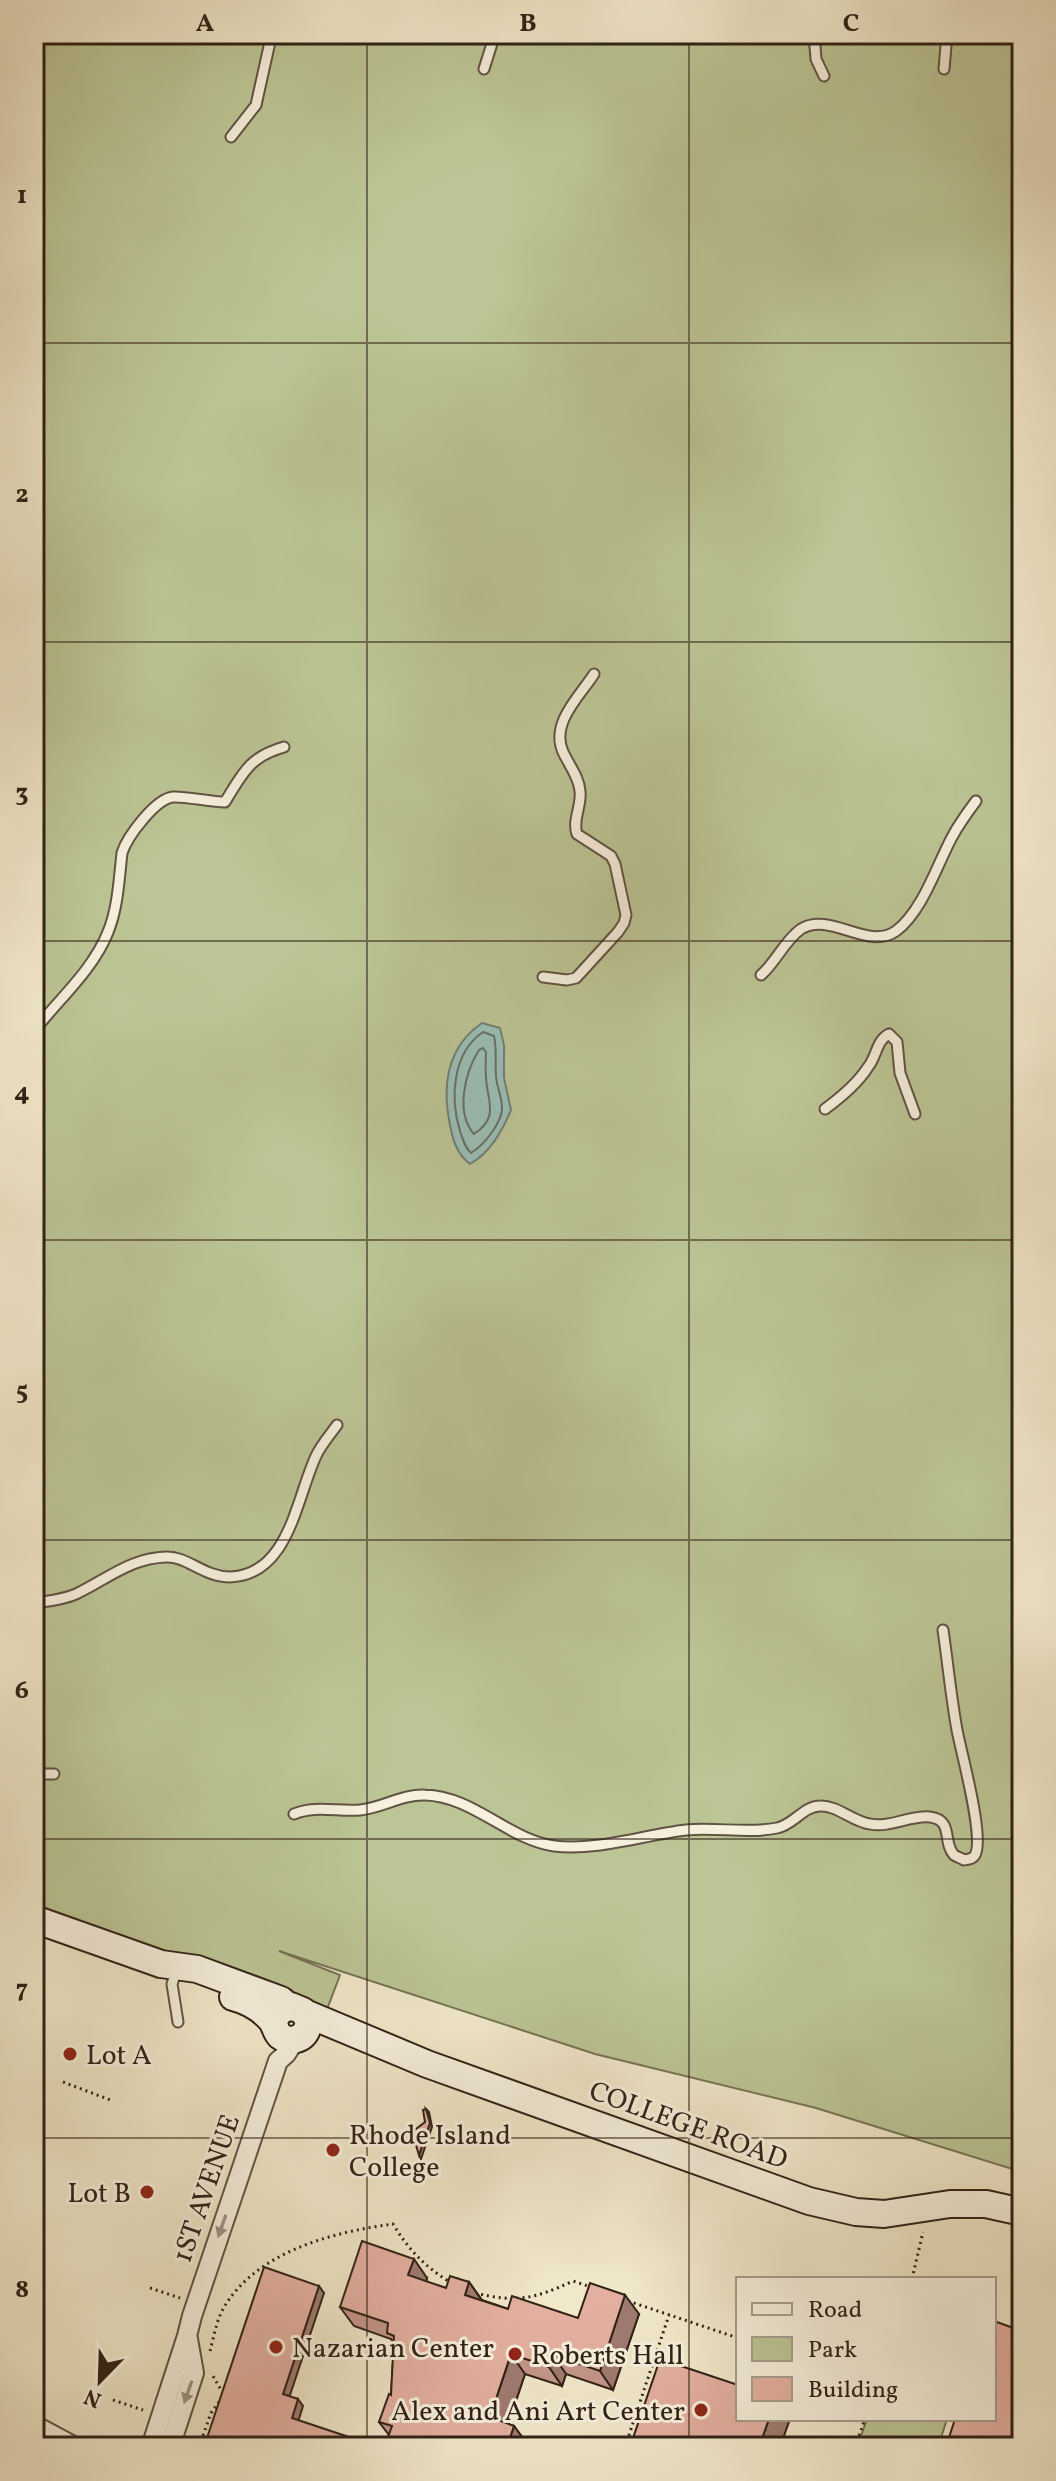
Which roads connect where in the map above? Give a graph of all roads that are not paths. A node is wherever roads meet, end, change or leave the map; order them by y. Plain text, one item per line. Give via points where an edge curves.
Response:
1 (269, 34) edge
2 (495, 34) edge
3 (814, 34) edge
4 (947, 34) edge
5 (484, 69) dead end
6 (944, 69) dead end
7 (824, 76) dead end
8 (231, 137) dead end
9 (594, 674) dead end
10 (284, 747) dead end
11 (976, 801) dead end
12 (761, 975) dead end
13 (543, 977) dead end
14 (34, 1031) edge
15 (825, 1109) dead end
16 (915, 1114) dead end
17 (337, 1425) dead end
18 (34, 1603) edge
19 (943, 1630) dead end
20 (34, 1774) edge
21 (54, 1774) dead end
22 (294, 1814) dead end
23 (34, 1919) edge
24 (171, 1968) junction
25 (178, 2022) dead end
26 (289, 2029) junction
27 (1022, 2212) edge
28 (187, 2336) junction
29 (34, 2425) edge
30 (75, 2447) edge
31 (151, 2447) edge
32 (170, 2447) edge

1 - 8 lane via 256,105
2 - 5 lane
3 - 7 lane
4 - 6 lane
9 - 13 lane via 564,718 561,747 580,788 577,834 611,856 626,915 618,932 576,978
10 - 14 lane via 255,758 225,802 172,797 144,819 125,843 105,940
11 - 12 lane via 909,918 894,933 872,936 811,924
15 - 16 lane via 868,1068 880,1040 889,1034 897,1042 900,1073
17 - 18 lane via 318,1452 282,1544 253,1573 211,1575 167,1557 125,1567 64,1599
19 - 22 lane via 970,1788 973,1858 953,1854 948,1830 931,1817 872,1825 824,1806 779,1828 688,1830 568,1847 533,1841 468,1806 434,1796 413,1796 369,1809 308,1808
20 - 21 lane
23 - 24 street, COLLEGE ROAD
24 - 25 lane
24 - 26 street, COLLEGE ROAD via 203,1971 281,2000
26 - 27 street, COLLEGE ROAD via 333,2023 441,2069 809,2201 884,2214 950,2204
26 -> 28 street, 1ST AVENUE
28 - 31 street, 1ST AVENUE
28 -> 32 street, 1ST AVENUE via 194,2373
29 - 30 street

